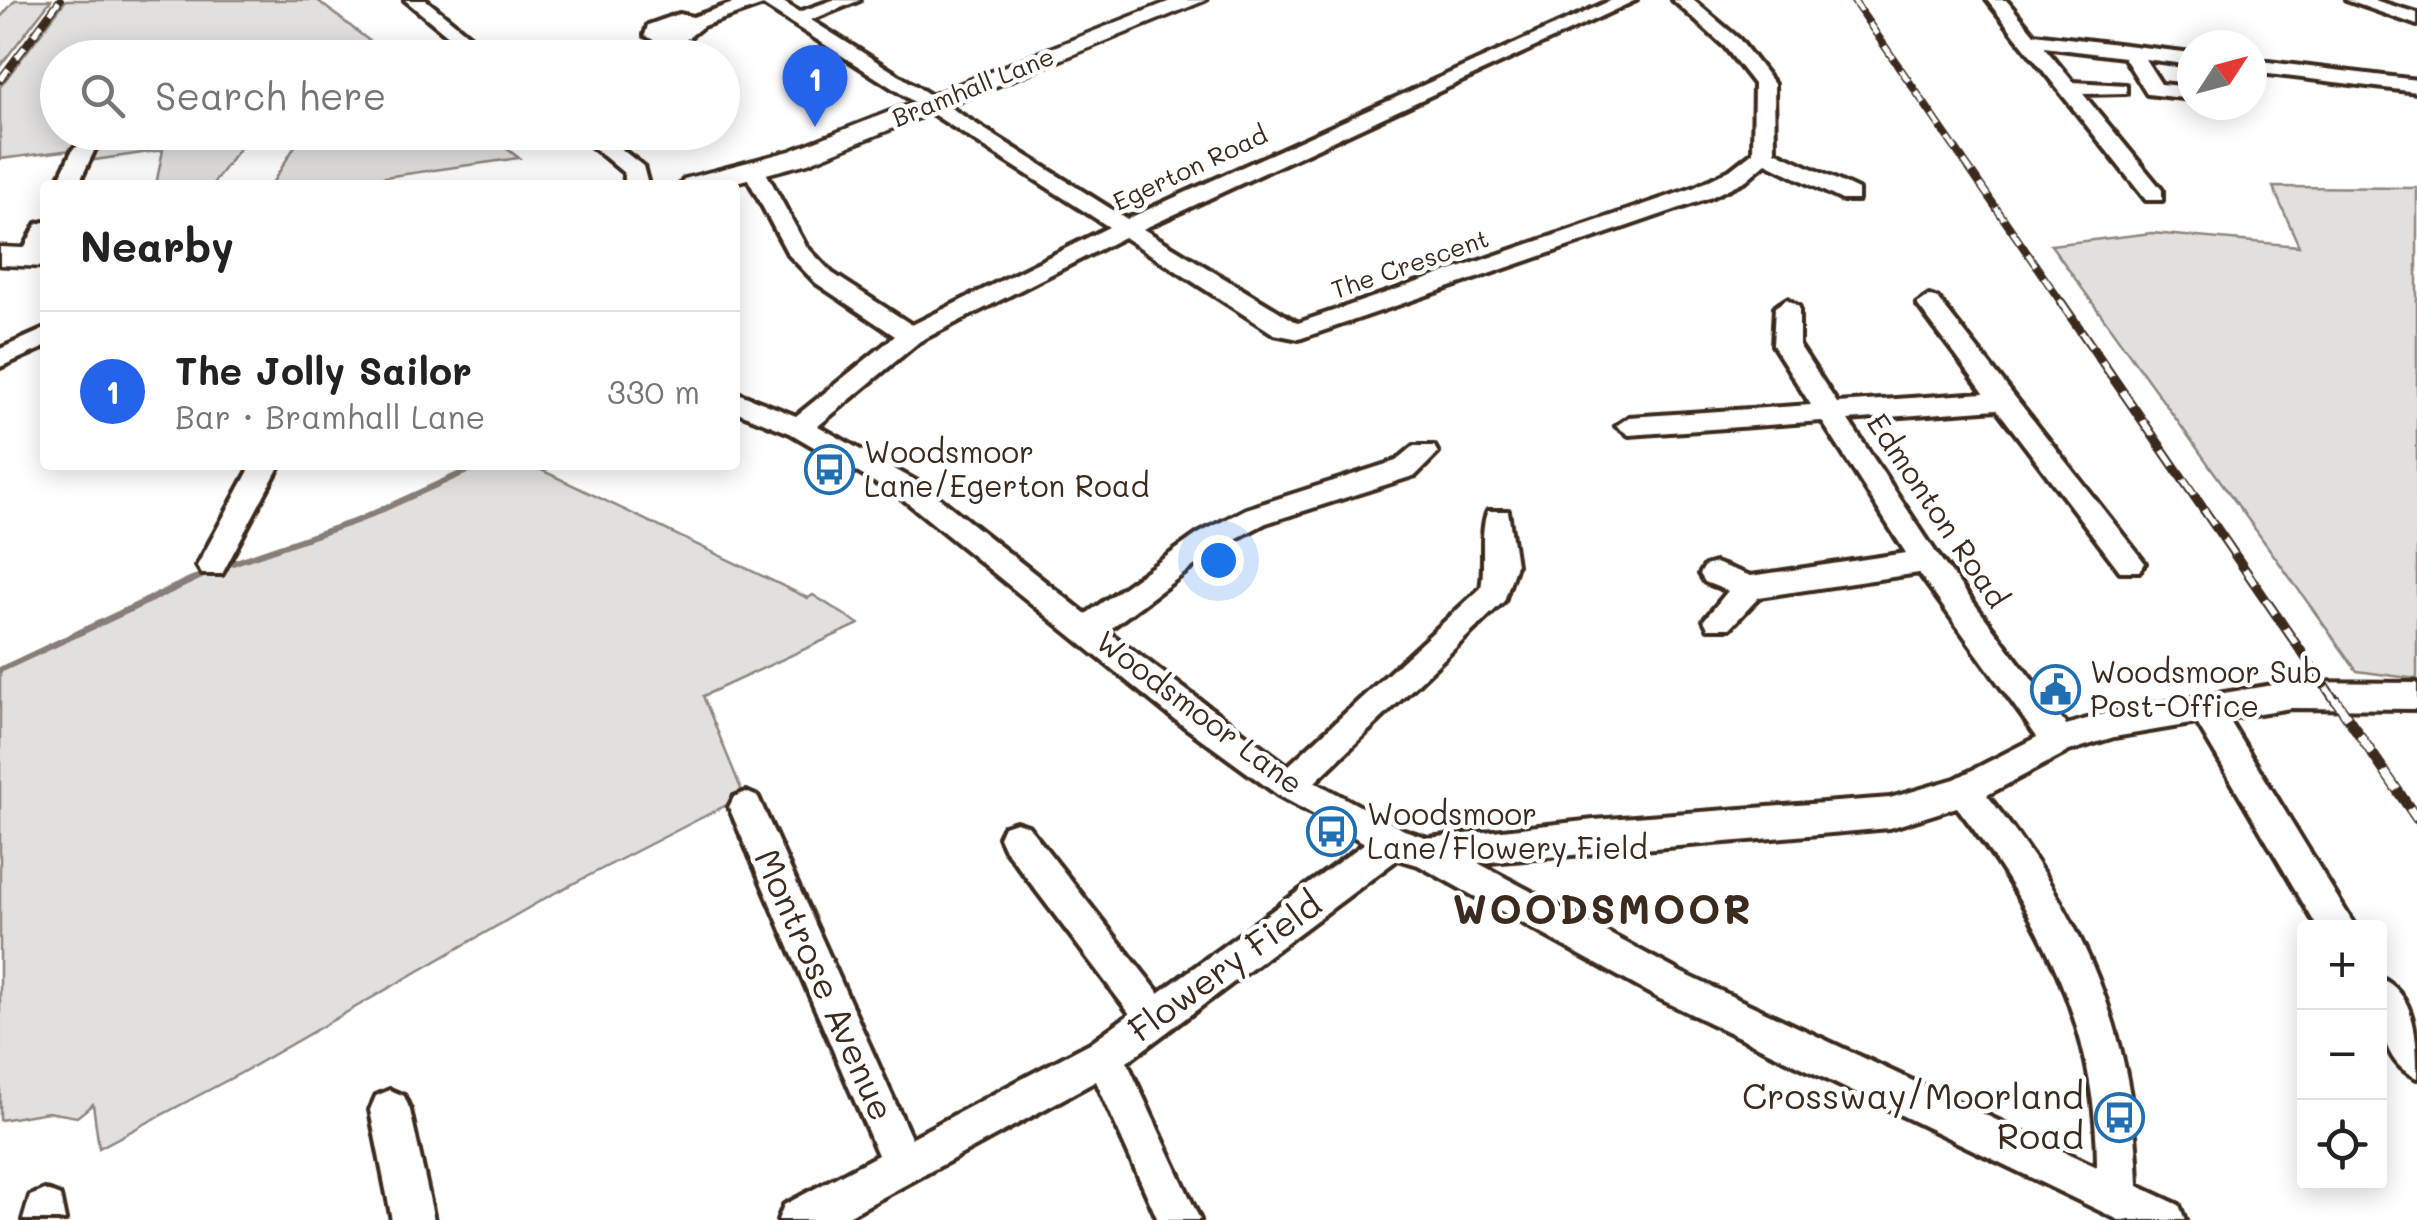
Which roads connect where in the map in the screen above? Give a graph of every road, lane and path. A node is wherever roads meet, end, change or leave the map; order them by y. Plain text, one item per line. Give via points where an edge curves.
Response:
1 (414, 0) edge
2 (764, 0) edge
3 (851, 0) edge
4 (1194, 0) edge
5 (1627, 0) edge
6 (1682, 0) edge
7 (1996, 0) edge
8 (2355, 0) edge
9 (796, 19) junction
10 (2417, 19) edge
11 (694, 22) dead end
12 (2028, 39) junction
13 (465, 40) edge
14 (2130, 52) junction
15 (2177, 57) edge
16 (2267, 68) edge
17 (2417, 86) edge
18 (2068, 88) junction
19 (2137, 89) junction
20 (2177, 92) edge
21 (931, 103) junction
22 (84, 150) dead end
23 (608, 150) edge
24 (1764, 154) junction
25 (754, 170) junction
26 (69, 180) edge
27 (636, 180) edge
28 (714, 180) edge
29 (1850, 195) dead end
30 (2154, 195) dead end
31 (1125, 228) junction
32 (0, 256) edge
33 (38, 258) edge
34 (1929, 304) dead end
35 (1787, 307) dead end
36 (911, 335) junction
37 (40, 339) edge
38 (0, 359) edge
39 (2004, 400) junction
40 (740, 403) edge
41 (1830, 411) junction
42 (1628, 426) dead end
43 (799, 427) junction
44 (1424, 453) dead end
45 (263, 470) edge
46 (1498, 518) dead end
47 (1926, 561) junction
48 (2130, 563) dead end
49 (212, 566) dead end
50 (1715, 574) dead end
51 (1750, 587) junction
52 (1718, 620) dead end
53 (1086, 630) junction
54 (2417, 696) edge
55 (2204, 707) junction
56 (2059, 741) junction
57 (1290, 785) junction
58 (1964, 791) junction
59 (746, 807) dead end
60 (1016, 837) dead end
61 (1411, 848) junction
62 (2333, 920) edge
63 (2387, 1008) edge
64 (1155, 1017) junction
65 (1104, 1056) junction
66 (2417, 1059) edge
67 (390, 1110) dead end
68 (902, 1164) junction
69 (2118, 1198) junction
70 (413, 1220) edge
71 (800, 1220) edge
72 (1179, 1220) edge
73 (2164, 1220) edge

1 - 13 street
2 - 9 street, The Crescent
2 - 11 street
3 - 9 street
4 - 21 main road, Bramhall Lane
5 - 31 street, Egerton Road
6 - 24 street via 1732,43 1764,84
7 - 12 street
8 - 10 street
9 - 21 street, The Crescent
12 - 14 street
12 - 18 street
14 - 15 street
14 - 19 street
16 - 17 street
18 - 19 street
18 - 30 street
19 - 20 street
21 - 25 main road, Bramhall Lane
21 - 31 street, The Crescent
22 - 26 street
23 - 27 street via 635,171
24 - 29 street
24 - 31 street, The Crescent via 1703,192 1299,331 1282,328
25 - 28 main road, Bramhall Lane
25 - 36 street via 805,258 824,278
31 - 36 street, Egerton Road
32 - 33 main road
34 - 39 street
35 - 41 street, Edmonton Road via 1786,345
36 - 43 street, Egerton Road
37 - 38 street
39 - 41 street
39 - 48 street
40 - 43 street, Woodsmoor Lane
41 - 42 street
41 - 47 street, Edmonton Road
43 - 53 street, Woodsmoor Lane via 913,492
44 - 53 street via 1406,468 1256,516 1208,541
45 - 49 street
46 - 57 street via 1501,565 1494,593
47 - 51 street
47 - 56 street, Edmonton Road
50 - 51 street
51 - 52 street
53 - 57 street, Woodsmoor Lane
54 - 55 street via 2331,694
55 - 56 street
55 - 62 street
56 - 58 street
57 - 61 street, Woodsmoor Lane
58 - 61 street via 1890,813
58 - 69 street via 2019,858 2095,1008 2114,1094
59 - 68 street, Montrose Avenue
60 - 64 street
61 - 64 street, Flowery Field
61 - 69 street, Woodsmoor Lane via 1669,984
63 - 66 street
64 - 65 street, Flowery Field
65 - 68 street
65 - 72 street, Flowery Field
67 - 70 street
68 - 71 street
69 - 73 street, Woodsmoor Lane

